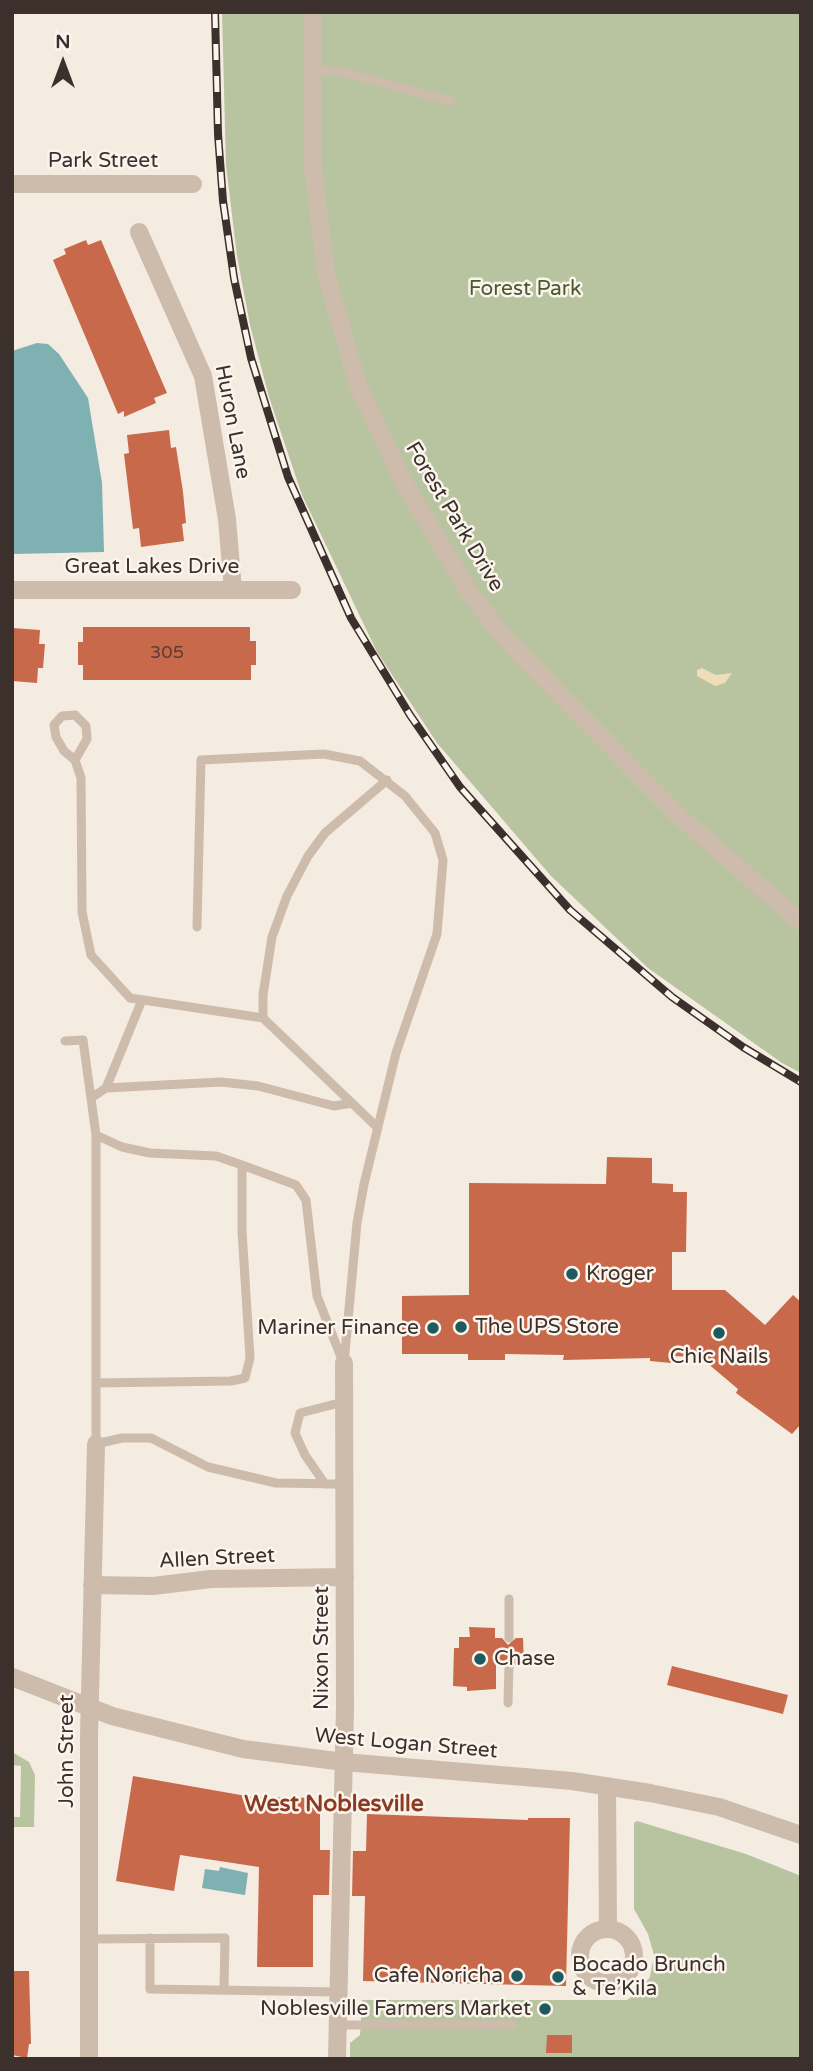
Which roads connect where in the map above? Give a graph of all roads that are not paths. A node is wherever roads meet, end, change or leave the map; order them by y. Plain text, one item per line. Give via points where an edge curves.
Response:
1 (312, 12) edge
2 (311, 69) junction
3 (451, 101) dead end
4 (12, 184) edge
5 (194, 184) dead end
6 (139, 232) dead end
7 (12, 590) edge
8 (233, 590) junction
9 (292, 590) dead end
10 (75, 760) junction
11 (387, 780) junction
12 (801, 922) edge
13 (197, 927) dead end
14 (142, 999) junction
15 (263, 1017) junction
16 (65, 1041) dead end
17 (106, 1088) junction
18 (91, 1098) junction
19 (352, 1103) junction
20 (378, 1128) junction
21 (96, 1135) junction
22 (242, 1165) junction
23 (344, 1363) junction
24 (96, 1383) junction
25 (343, 1402) junction
26 (96, 1444) junction
27 (325, 1484) junction
28 (343, 1484) junction
29 (345, 1577) junction
30 (92, 1585) junction
31 (509, 1599) dead end
32 (509, 1638) dead end
33 (509, 1665) dead end
34 (12, 1677) edge
35 (508, 1703) dead end
36 (89, 1708) junction
37 (344, 1762) junction
38 (607, 1787) junction
39 (801, 1835) edge
40 (608, 1929) dead end
41 (150, 1938) junction
42 (88, 1939) junction
43 (224, 1989) junction
44 (339, 1992) junction
45 (339, 2025) junction
46 (512, 2025) dead end
47 (89, 2059) edge
48 (337, 2059) edge

1 - 2 street, Forest Park Drive
2 - 3 lane
2 - 12 street, Forest Park Drive via 313,167 326,273 358,385 405,485 470,593 507,642 681,818
4 - 5 street, Park Street
6 - 8 street, Huron Lane via 203,376 227,519
7 - 8 street, Great Lakes Drive
8 - 9 street, Great Lakes Drive
10 - 10 lane via 56,737 54,724 62,716 75,715 86,726 87,739
10 - 14 lane via 80,778 82,912 90,956 130,998
11 - 13 lane via 360,761 324,754 201,760
11 - 15 lane via 325,833 303,866 272,937
11 - 20 lane via 435,833 443,860 438,934 396,1053
14 - 15 lane
14 - 17 lane
15 - 19 lane
16 - 18 lane via 83,1040
17 - 18 lane
17 - 19 lane via 220,1082 258,1086 334,1106
18 - 21 lane
19 - 20 lane
20 - 23 lane via 357,1223
21 - 22 lane via 150,1153 216,1156
21 - 24 lane
22 - 23 lane via 296,1185 306,1200 317,1296
22 - 24 lane via 250,1358 245,1378
23 - 25 street, Nixon Street
24 - 26 lane
25 - 27 lane via 300,1412 295,1433
25 - 28 street, Nixon Street
26 - 27 lane via 151,1438 208,1467 276,1483
26 - 30 street, John Street
27 - 28 lane
28 - 29 street, Nixon Street
29 - 30 street, Allen Street
29 - 37 street, Nixon Street
30 - 36 street, John Street
31 - 32 lane
33 - 35 lane
34 - 36 street, West Logan Street
36 - 37 street, West Logan Street via 207,1742
36 - 42 street, John Street
37 - 38 street, West Logan Street
37 - 44 street, Nixon Street
38 - 39 street, West Logan Street via 719,1807
38 - 40 street
41 - 42 lane
41 - 43 lane via 150,1989
41 - 43 lane via 225,1938
42 - 47 street, John Street
43 - 44 lane
44 - 45 street, Nixon Street
45 - 46 lane
45 - 48 street, Nixon Street

